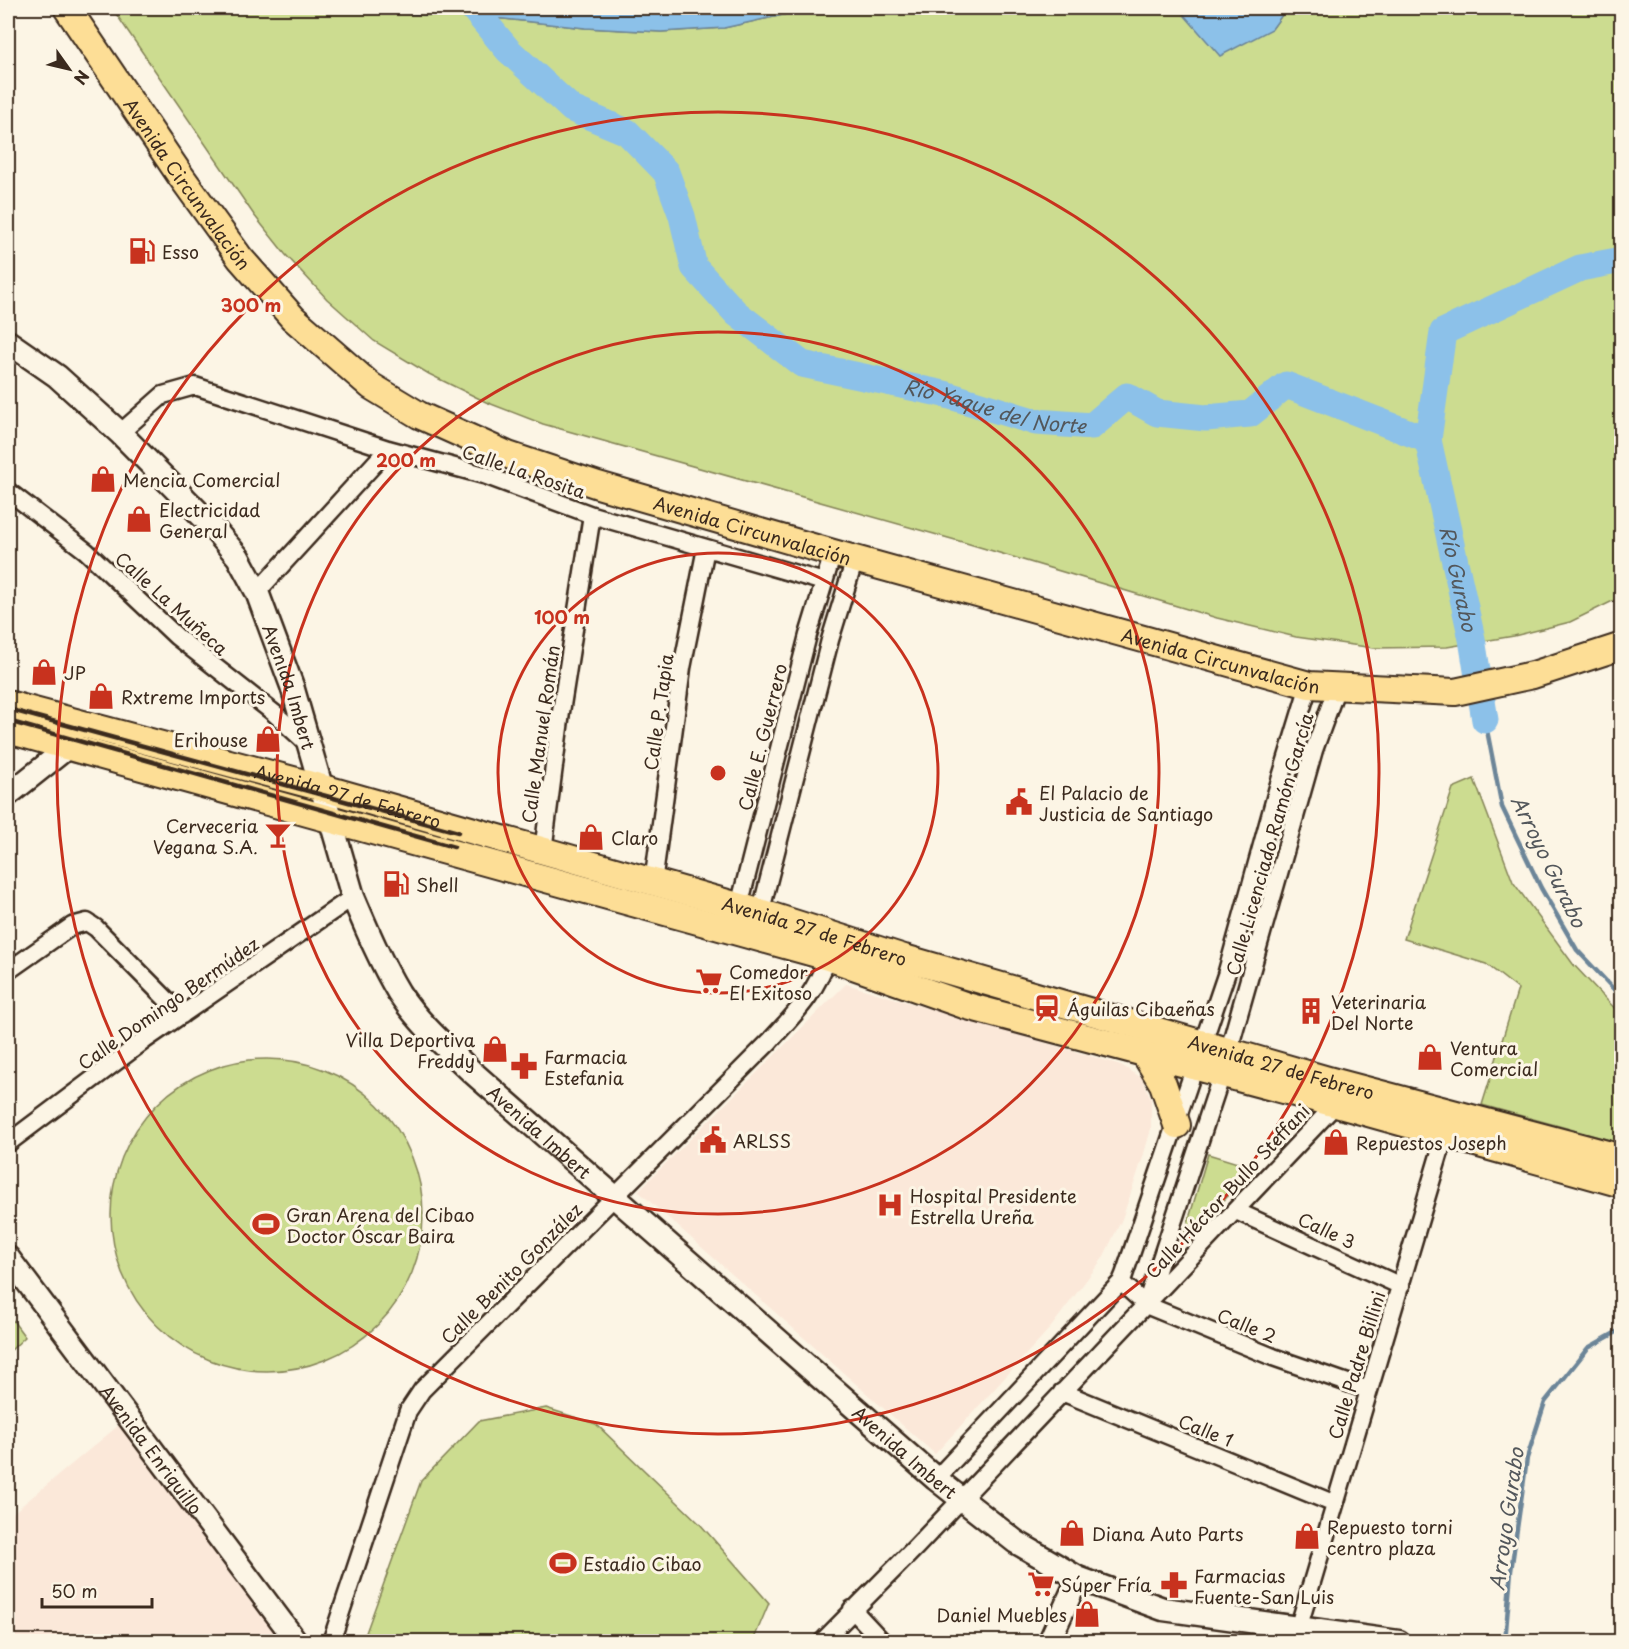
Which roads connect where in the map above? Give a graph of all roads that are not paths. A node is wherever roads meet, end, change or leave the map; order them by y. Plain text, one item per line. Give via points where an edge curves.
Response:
1 (68, 8) edge
2 (8, 342) edge
3 (120, 433) junction
4 (388, 449) junction
5 (8, 491) edge
6 (592, 515) junction
7 (706, 548) junction
8 (844, 556) junction
9 (824, 582) junction
10 (257, 592) junction
11 (1622, 646) edge
12 (1310, 685) junction
13 (1337, 687) junction
14 (8, 704) edge
15 (75, 723) junction
16 (8, 730) edge
17 (309, 745) junction
18 (67, 748) junction
19 (322, 788) junction
20 (8, 795) edge
21 (330, 819) junction
22 (543, 851) junction
23 (653, 883) junction
24 (353, 897) junction
25 (749, 909) junction
26 (745, 935) junction
27 (828, 957) junction
28 (8, 971) edge
29 (182, 1016) junction
30 (1204, 1043) junction
31 (1229, 1050) junction
32 (1146, 1056) junction
33 (1196, 1068) junction
34 (1222, 1074) junction
35 (1336, 1104) junction
36 (1448, 1124) junction
37 (1177, 1125) junction
38 (8, 1143) edge
39 (1622, 1158) edge
40 (1622, 1184) edge
41 (615, 1199) junction
42 (1236, 1210) junction
43 (8, 1257) edge
44 (1121, 1282) junction
45 (1401, 1286) junction
46 (1146, 1305) junction
47 (1368, 1390) junction
48 (1062, 1392) junction
49 (936, 1479) junction
50 (960, 1498) junction
51 (1335, 1504) junction
52 (1078, 1578) junction
53 (852, 1609) junction
54 (1298, 1629) junction
55 (1348, 1638) edge
56 (297, 1641) edge
57 (331, 1641) edge
58 (822, 1641) edge
59 (883, 1641) edge
60 (1049, 1641) edge
61 (1399, 1641) edge

1 - 8 main road, Avenida Circunvalación via 240,258 293,318 371,386 419,415 508,455
2 - 3 main road, Avenida Imbert via 57,376
3 - 4 street, Calle La Rosita via 163,395 195,386
3 - 10 main road, Avenida Imbert via 238,557
4 - 6 street, Calle La Rosita via 484,475
4 - 10 street
5 - 17 street, Calle La Muñeca via 86,551 177,638
6 - 7 street, Calle La Rosita
6 - 22 street, Calle Manuel Román
7 - 9 street, Calle La Rosita
7 - 23 street, Calle P. Tapia via 682,668
8 - 9 street, Calle E. Guerrero
8 - 12 main road, Avenida Circunvalación
8 - 25 street, Calle E. Guerrero via 830,640
9 - 25 street, Calle E. Guerrero via 808,635
10 - 17 main road, Avenida Imbert
11 - 13 main road, Avenida Circunvalación via 1533,675 1455,692
12 - 13 main road, Avenida Circunvalación
12 - 30 street, Calle Licenciado Ramón García
13 - 31 street, Calle Licenciado Ramón García via 1314,750
14 - 15 main road, Avenida 27 de Febrero
15 - 18 street
15 - 19 main road, Avenida 27 de Febrero
16 - 18 main road, Avenida 27 de Febrero
17 - 19 main road, Avenida Imbert
18 - 20 street
18 - 21 main road, Avenida 27 de Febrero
19 - 21 main road, Avenida Imbert
19 - 22 main road, Avenida 27 de Febrero
21 - 24 main road, Avenida Imbert
21 - 26 main road, Avenida 27 de Febrero
22 - 23 main road, Avenida 27 de Febrero
23 - 25 main road, Avenida 27 de Febrero
24 - 29 street, Calle Domingo Bermúdez
24 - 41 main road, Avenida Imbert via 377,950 411,1007 471,1071
25 - 26 street, Calle E. Guerrero
25 - 30 main road, Avenida 27 de Febrero via 904,958
26 - 27 main road, Avenida 27 de Febrero
27 - 32 main road, Avenida 27 de Febrero via 967,1006
27 - 41 street, Calle Benito González via 808,999
28 - 29 street via 82,922 96,928
29 - 38 street, Calle Domingo Bermúdez
30 - 31 main road, Avenida 27 de Febrero
30 - 33 street, Calle Licenciado Ramón García
31 - 34 street, Calle Licenciado Ramón García
31 - 36 main road, Avenida 27 de Febrero via 1328,1080
32 - 33 main road, Avenida 27 de Febrero
32 - 37 main road via 1163,1084
33 - 34 main road, Avenida 27 de Febrero
33 - 37 street, Calle Licenciado Ramón García
34 - 35 main road, Avenida 27 de Febrero
34 - 46 street, Calle Licenciado Ramón García
35 - 36 main road, Avenida 27 de Febrero
35 - 42 street, Calle Héctor Bullo Steffani
36 - 39 main road, Avenida 27 de Febrero
36 - 40 main road, Avenida 27 de Febrero
36 - 45 street, Calle Padre Billini
37 - 44 street, Calle Licenciado Ramón García
41 - 49 main road, Avenida Imbert
41 - 57 street, Calle Benito González via 480,1329 422,1390 408,1411
42 - 45 street, Calle 3
42 - 46 street, Calle Héctor Bullo Steffani
43 - 56 street, Avenida Enriquillo
44 - 46 street, Calle 2
44 - 49 street, Calle Licenciado Ramón García
45 - 47 street, Calle Padre Billini
46 - 47 street, Calle 2 via 1273,1357
46 - 48 street, Calle Licenciado Ramón García
47 - 51 street, Calle Padre Billini
48 - 50 street, Calle Licenciado Ramón García
48 - 51 street, Calle 1
49 - 50 main road, Avenida Imbert
50 - 52 main road, Avenida Imbert via 1016,1542
50 - 53 street, Calle Licenciado Ramón García
51 - 54 street, Calle Padre Billini
52 - 54 main road, Avenida Imbert via 1163,1609
52 - 60 street
53 - 58 street, Calle Licenciado Ramón García
53 - 59 street
54 - 55 main road, Avenida Imbert
55 - 61 main road, Avenida Imbert

